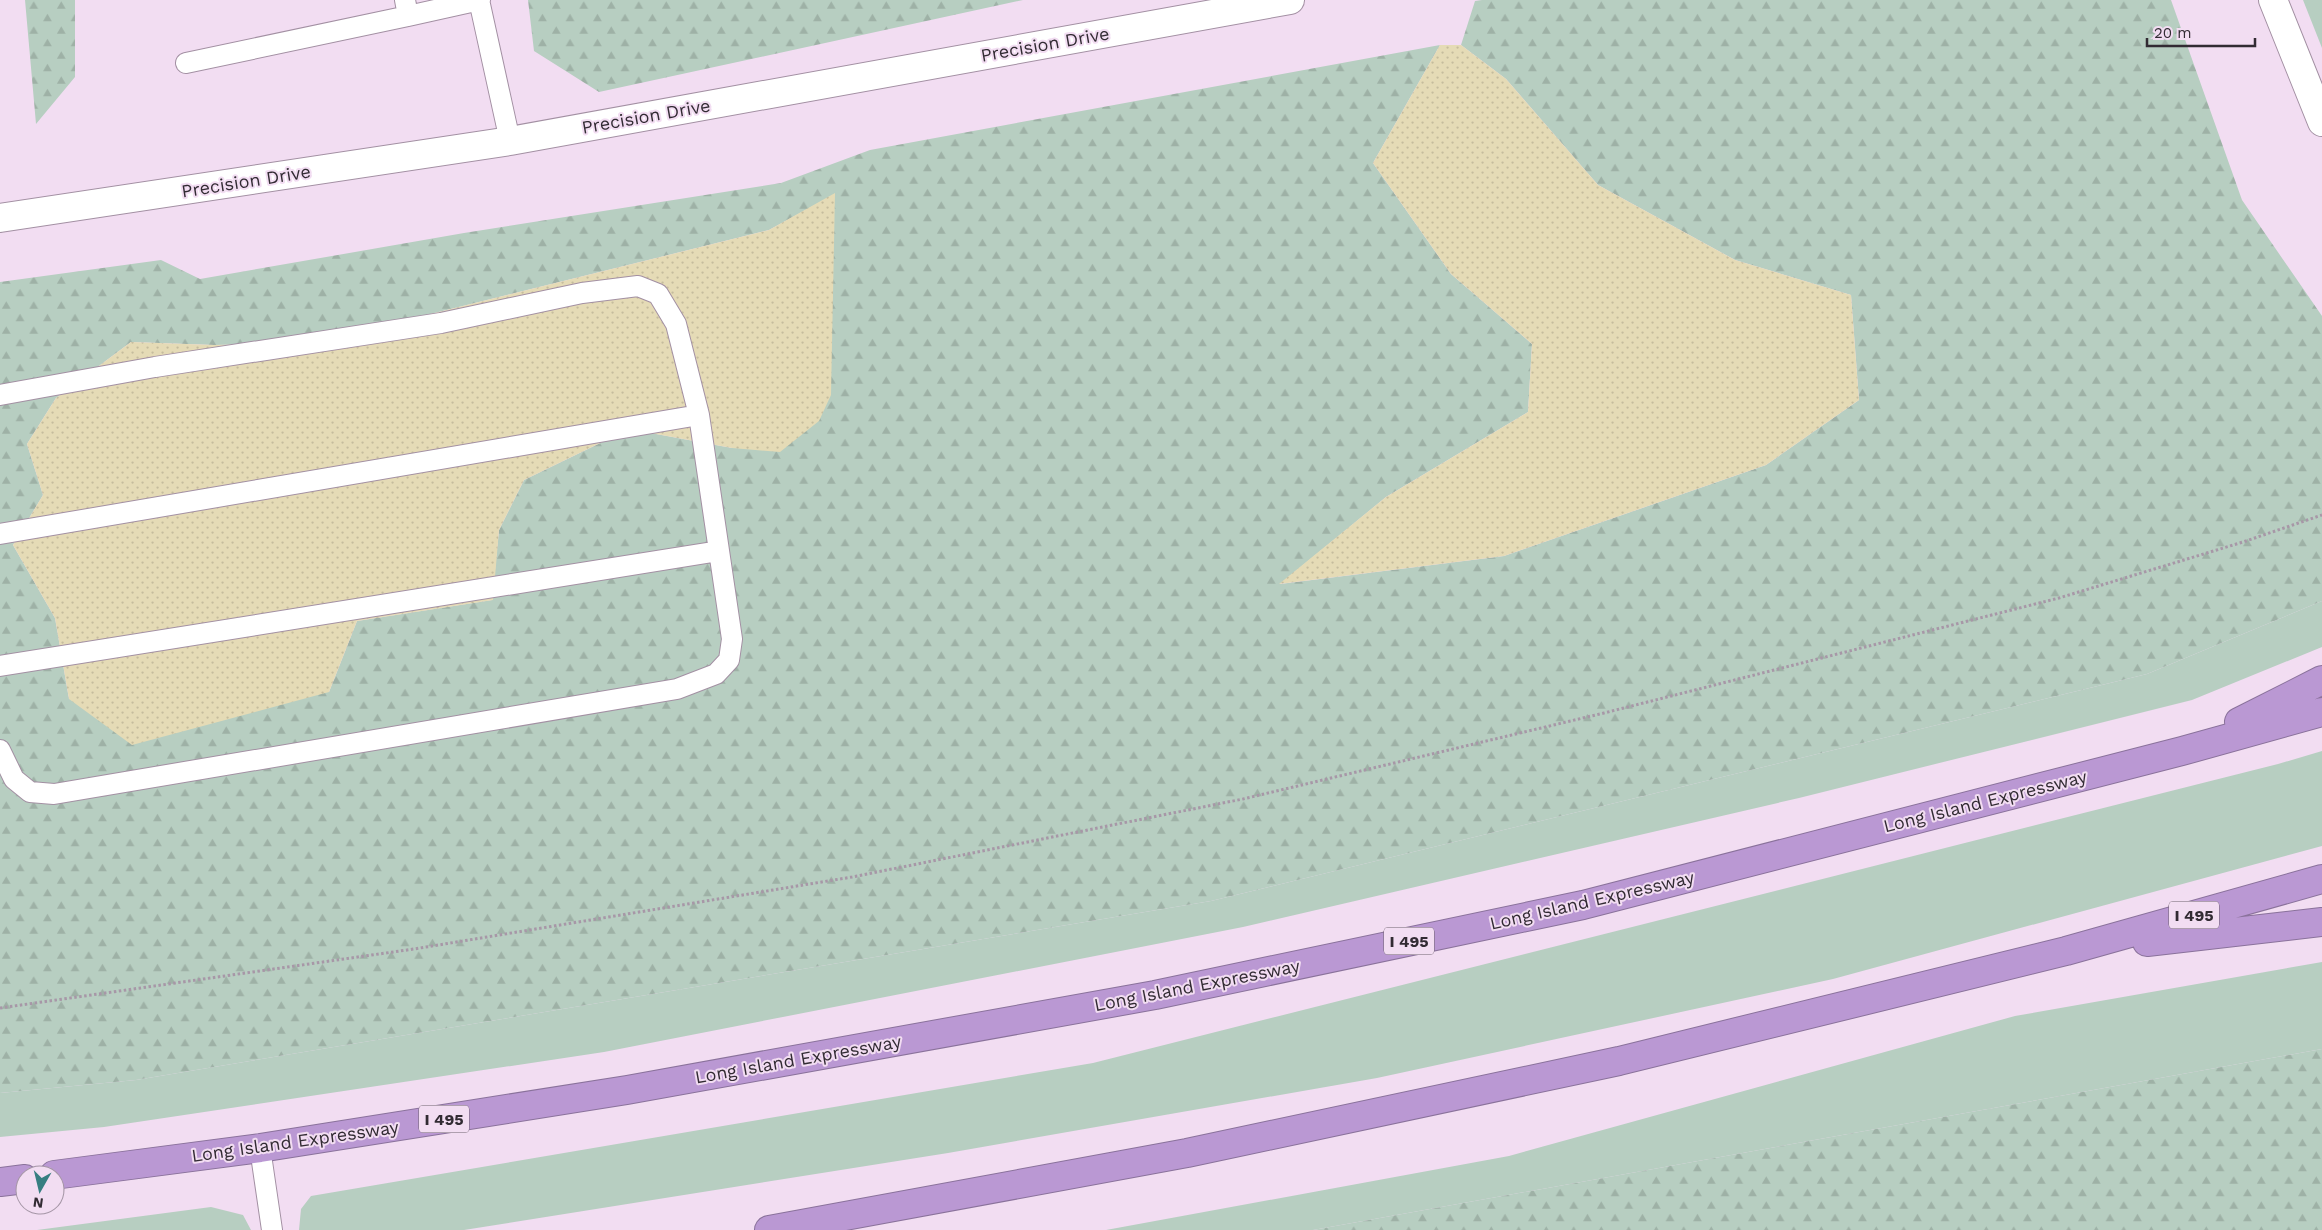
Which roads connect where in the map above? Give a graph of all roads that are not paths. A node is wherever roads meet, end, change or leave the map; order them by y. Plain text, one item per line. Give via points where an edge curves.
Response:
1 (480, 0) edge
2 (1290, 0) edge
3 (2273, 0) edge
4 (407, 8) edge
5 (186, 63) dead end
6 (2322, 122) edge
7 (510, 141) junction
8 (0, 218) edge
9 (0, 395) edge
10 (699, 415) junction
11 (0, 534) edge
12 (719, 550) junction
13 (0, 666) edge
14 (2322, 680) edge
15 (2322, 712) edge
16 (0, 750) edge
17 (2182, 751) junction
18 (2322, 879) edge
19 (2322, 922) edge
20 (2066, 952) junction
21 (260, 1148) junction
22 (65, 1174) edge
23 (15, 1180) edge
24 (0, 1182) edge
25 (272, 1230) edge
26 (769, 1230) edge

1 - 4 lane
1 - 7 lane
2 - 7 street, Precision Drive
3 - 6 street
4 - 5 lane
7 - 8 street, Precision Drive
9 - 10 lane via 155,367 441,323 582,292 638,286 658,294 676,324
10 - 11 lane
10 - 12 lane
12 - 13 lane
12 - 16 lane via 732,639 729,660 716,674 677,689 54,794 30,792 14,779
14 - 17 highway
15 - 17 highway, Long Island Expressway / I 495
17 - 21 highway, Long Island Expressway / I 495 via 1583,905 1165,993 627,1090
18 - 20 highway, I 495
19 - 20 highway
20 - 26 highway, I 495 via 1610,1063 1187,1153
21 - 22 highway, Long Island Expressway / I 495
21 - 25 lane
23 - 24 highway

